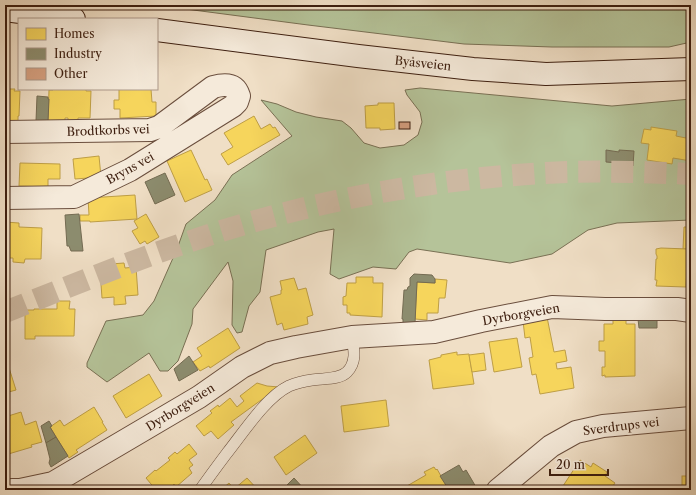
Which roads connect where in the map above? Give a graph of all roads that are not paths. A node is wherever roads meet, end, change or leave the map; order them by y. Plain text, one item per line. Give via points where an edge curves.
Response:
1 (5, 10) edge
2 (66, 18) edge
3 (158, 30) edge
4 (691, 69) edge
5 (239, 96) joint
6 (5, 132) edge
7 (5, 198) edge
8 (691, 311) edge
9 (352, 337) junction
10 (686, 422) edge
11 (12, 490) edge
12 (200, 490) edge
13 (498, 490) edge

1 - 2 street
3 - 4 street, Byåsveien via 358,56 539,74
5 - 6 street, Brodtkorbs vei via 234,88 228,85 213,87 150,130
5 - 7 street, Bryns vei via 233,106 130,170 74,197
8 - 9 street, Dyrborgveien via 552,307 434,332
9 - 11 street, Dyrborgveien via 270,354 242,367 200,397 53,483
9 - 12 lane via 355,355 346,374 335,378 300,382 276,394 243,432
10 - 13 street, Sverdrups vei via 603,426 576,432 551,446

